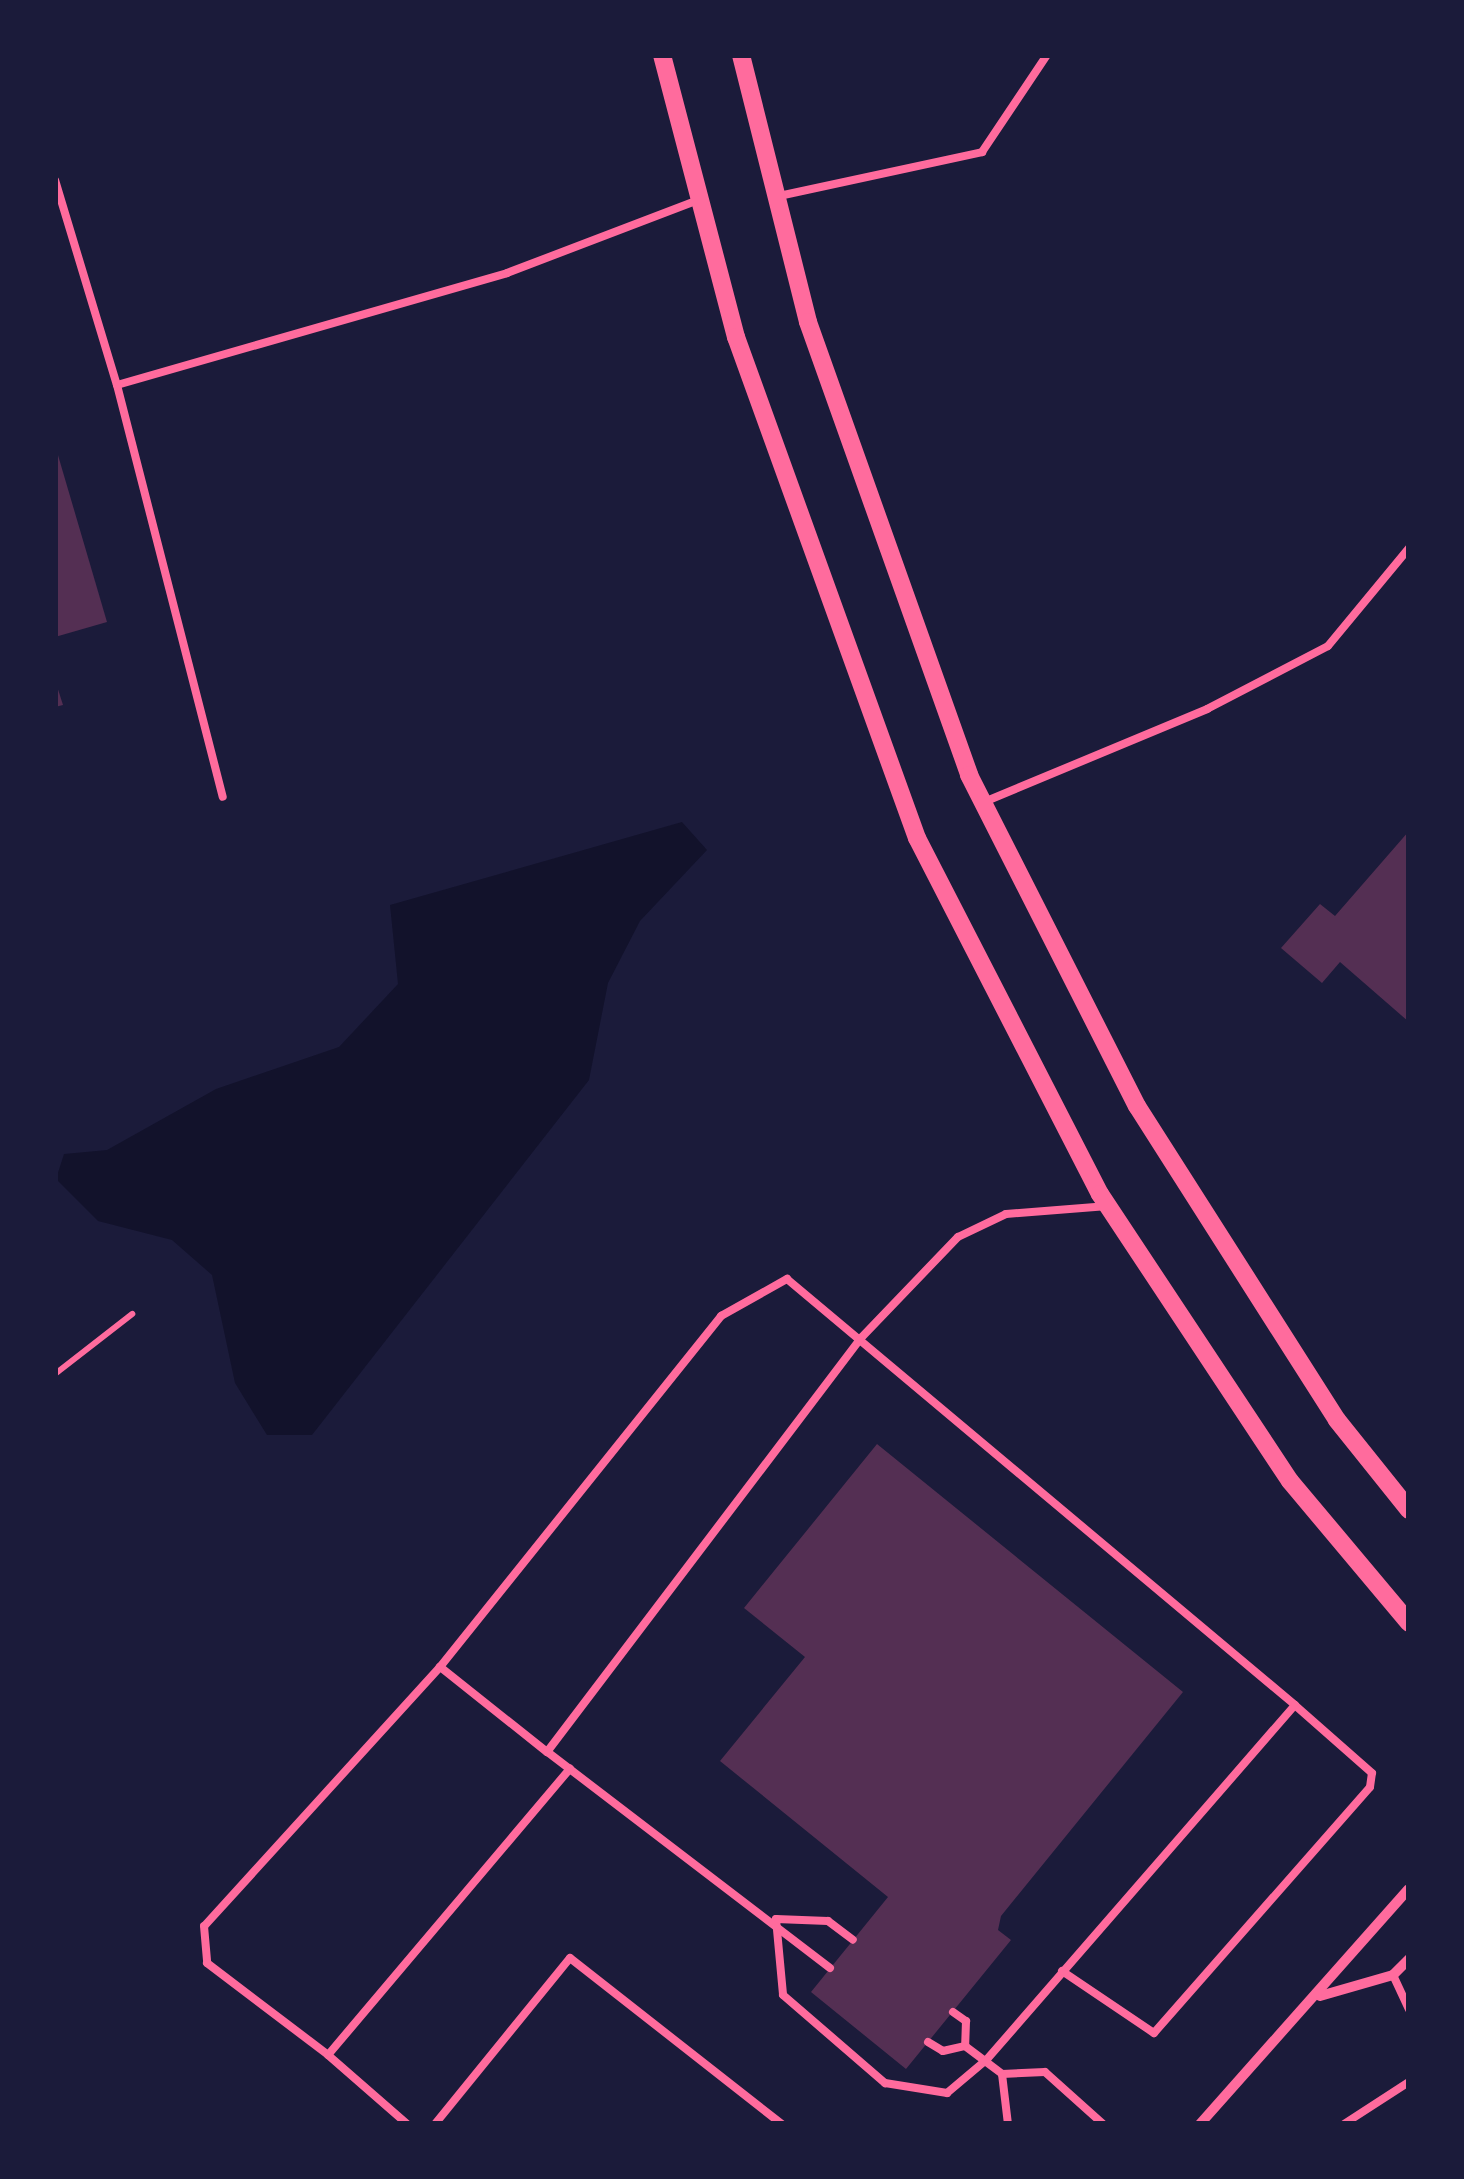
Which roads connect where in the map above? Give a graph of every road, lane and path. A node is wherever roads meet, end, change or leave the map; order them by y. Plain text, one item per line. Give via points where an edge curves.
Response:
1 (662, 55) edge
2 (740, 55) edge
3 (1048, 55) edge
4 (55, 180) edge
5 (776, 196) junction
6 (698, 200) junction
7 (117, 385) junction
8 (1409, 548) edge
9 (223, 797) dead end
10 (984, 802) junction
11 (1108, 1206) junction
12 (132, 1314) dead end
13 (861, 1338) junction
14 (55, 1374) edge
15 (1409, 1510) edge
16 (1409, 1623) edge
17 (440, 1667) junction
18 (1295, 1705) junction
19 (547, 1752) junction
20 (570, 1769) junction
21 (1409, 1889) edge
22 (776, 1919) junction
23 (853, 1940) dead end
24 (1409, 1959) edge
25 (830, 1968) dead end
26 (1062, 1972) junction
27 (1392, 1974) junction
28 (1320, 1997) junction
29 (1409, 2010) edge
30 (953, 2012) dead end
31 (928, 2042) dead end
32 (965, 2046) junction
33 (328, 2055) junction
34 (985, 2061) junction
35 (1002, 2074) junction
36 (1409, 2082) edge
37 (406, 2124) edge
38 (434, 2124) edge
39 (782, 2124) edge
40 (1008, 2124) edge
41 (1103, 2124) edge
42 (1200, 2124) edge
43 (1344, 2124) edge

1 - 6 street
2 - 5 street
3 - 5 lane via 982,152
4 - 7 lane
5 - 10 street via 808,322
6 - 7 lane via 507,273
6 - 11 street via 736,337 918,838
7 - 9 lane
8 - 10 lane via 1328,646 1207,709
10 - 15 street via 1138,1106 1337,1420
11 - 13 lane via 1006,1214 958,1237
11 - 16 street via 1290,1481
12 - 14 path
13 - 17 lane via 787,1279 734,1306
13 - 18 lane
13 - 19 lane
17 - 19 lane
17 - 33 lane via 204,1926 207,1963
18 - 26 lane
18 - 26 lane via 1372,1773 1370,1788 1154,2033
19 - 20 lane
20 - 22 lane
20 - 33 lane
21 - 28 street
22 - 23 lane via 828,1921
22 - 25 lane
22 - 34 lane via 783,1996 885,2083 947,2093
24 - 27 street
26 - 34 lane
27 - 28 street
27 - 29 lane
28 - 42 street
30 - 32 lane via 966,2022
31 - 32 lane via 942,2052
32 - 34 lane
33 - 37 lane
34 - 35 lane
35 - 40 lane
35 - 41 lane via 1045,2072
36 - 43 lane
38 - 39 lane via 570,1958

